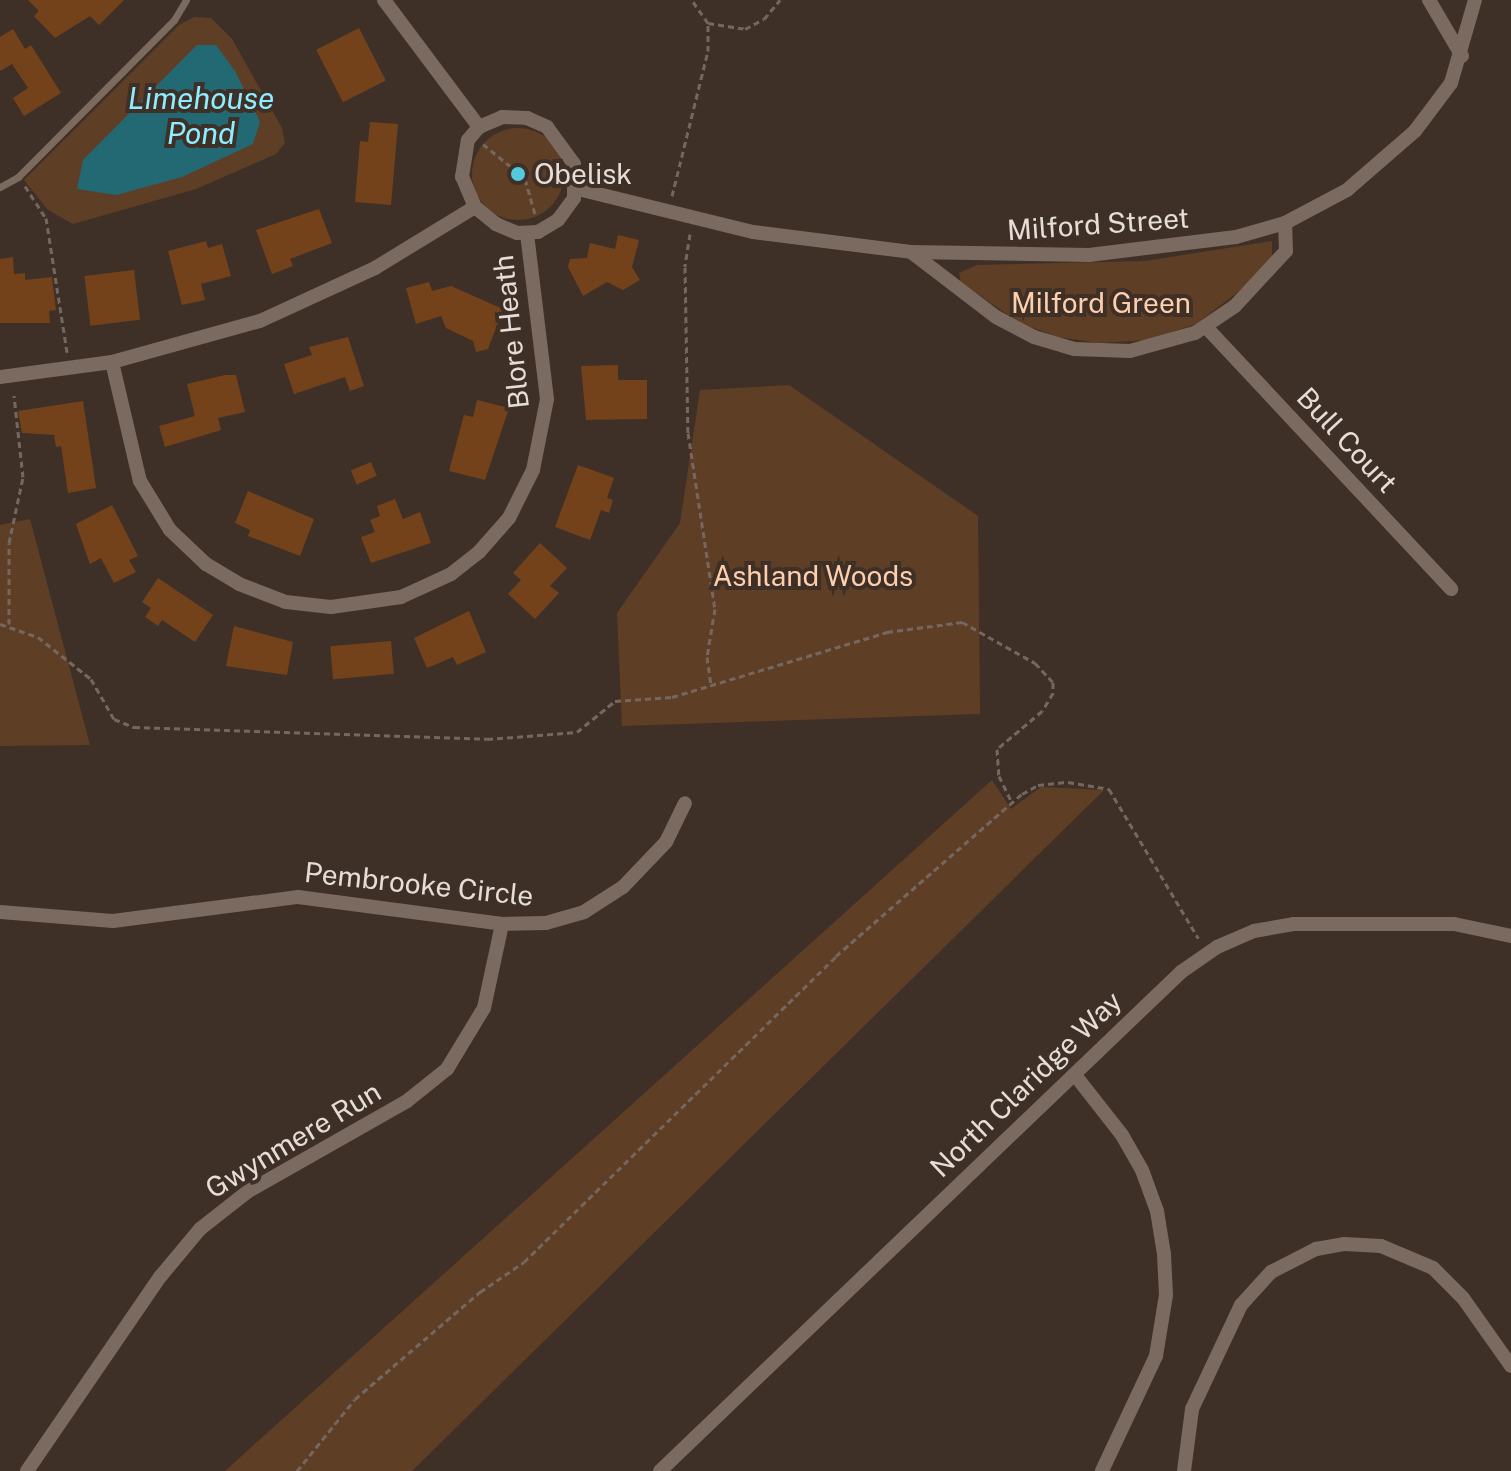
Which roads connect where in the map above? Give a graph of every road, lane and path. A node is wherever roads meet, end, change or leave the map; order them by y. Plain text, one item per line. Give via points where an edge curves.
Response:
1 (186, 0) edge
2 (384, 0) edge
3 (692, 0) edge
4 (780, 0) edge
5 (1429, 0) edge
6 (1475, 0) edge
7 (708, 23) junction
8 (1462, 56) junction
9 (480, 134) junction
10 (513, 168) junction
11 (18, 177) junction
12 (525, 179) junction
13 (0, 187) edge
14 (578, 189) junction
15 (672, 196) dead end
16 (475, 207) junction
17 (536, 219) dead end
18 (1285, 223) junction
19 (527, 234) junction
20 (690, 234) dead end
21 (911, 252) junction
22 (1206, 327) junction
23 (67, 352) dead end
24 (112, 362) junction
25 (0, 377) edge
26 (14, 395) dead end
27 (1451, 589) dead end
28 (0, 624) edge
29 (9, 624) junction
30 (711, 684) junction
31 (1011, 801) junction
32 (685, 803) dead end
33 (0, 912) edge
34 (502, 924) junction
35 (1511, 936) edge
36 (1198, 938) dead end
37 (1075, 1075) junction
38 (1511, 1366) edge
39 (27, 1471) edge
40 (297, 1471) edge
41 (660, 1471) edge
42 (1102, 1471) edge
43 (1184, 1471) edge

1 - 11 lane via 174,20
2 - 9 street
3 - 7 path
4 - 7 path via 764,19 745,29
5 - 8 street
6 - 8 street, Milford Street
7 - 15 path via 702,86
8 - 18 street, Milford Street via 1441,100 1415,131 1347,190
9 - 10 path
9 - 14 street via 515,116 547,127 569,154
9 - 16 street via 464,147 461,165
10 - 12 path via 523,167
10 - 12 path via 513,180
11 - 13 lane
11 - 23 path via 46,218
12 - 17 path
14 - 19 street via 558,220
14 - 21 street, Milford Street via 753,232
16 - 19 street via 507,230
16 - 24 street via 375,268 302,304 203,340
18 - 21 street, Milford Street via 1236,237 1129,252 1003,257
18 - 22 street via 1288,246 1275,266
19 - 24 street, Blore Heath via 547,399 533,470 509,518 479,552 451,574 401,597 331,607 286,602 206,564 170,530 140,481
20 - 30 path via 685,267 688,433 715,609 707,657
21 - 22 street via 996,317 1054,345 1130,351
22 - 27 street, Bull Court
24 - 25 street
26 - 29 path via 23,477 9,543
28 - 29 path
29 - 30 path via 30,631 85,674 114,719 134,727 376,738 548,737 583,730 615,701 672,697
30 - 31 path via 887,632 944,621 970,625 1035,663 1053,685 1042,711 997,749 999,776
31 - 36 path via 1049,784 1109,789
31 - 40 path via 836,956 524,1262 480,1292 355,1399
32 - 34 street, Pembrooke Circle via 666,842 606,900 546,923
33 - 34 street, Pembrooke Circle via 113,921 298,897
34 - 39 street, Gwynmere Run via 484,1008 472,1036 447,1069 407,1101 247,1192 200,1229 160,1277
35 - 37 street, North Claridge Way via 1454,924 1293,924 1254,931 1217,947 1181,972
37 - 41 street, North Claridge Way
37 - 42 street via 1142,1170 1157,1211 1166,1277 1156,1356
38 - 43 street via 1463,1298 1433,1268 1381,1246 1316,1249 1271,1272 1241,1305 1192,1409

